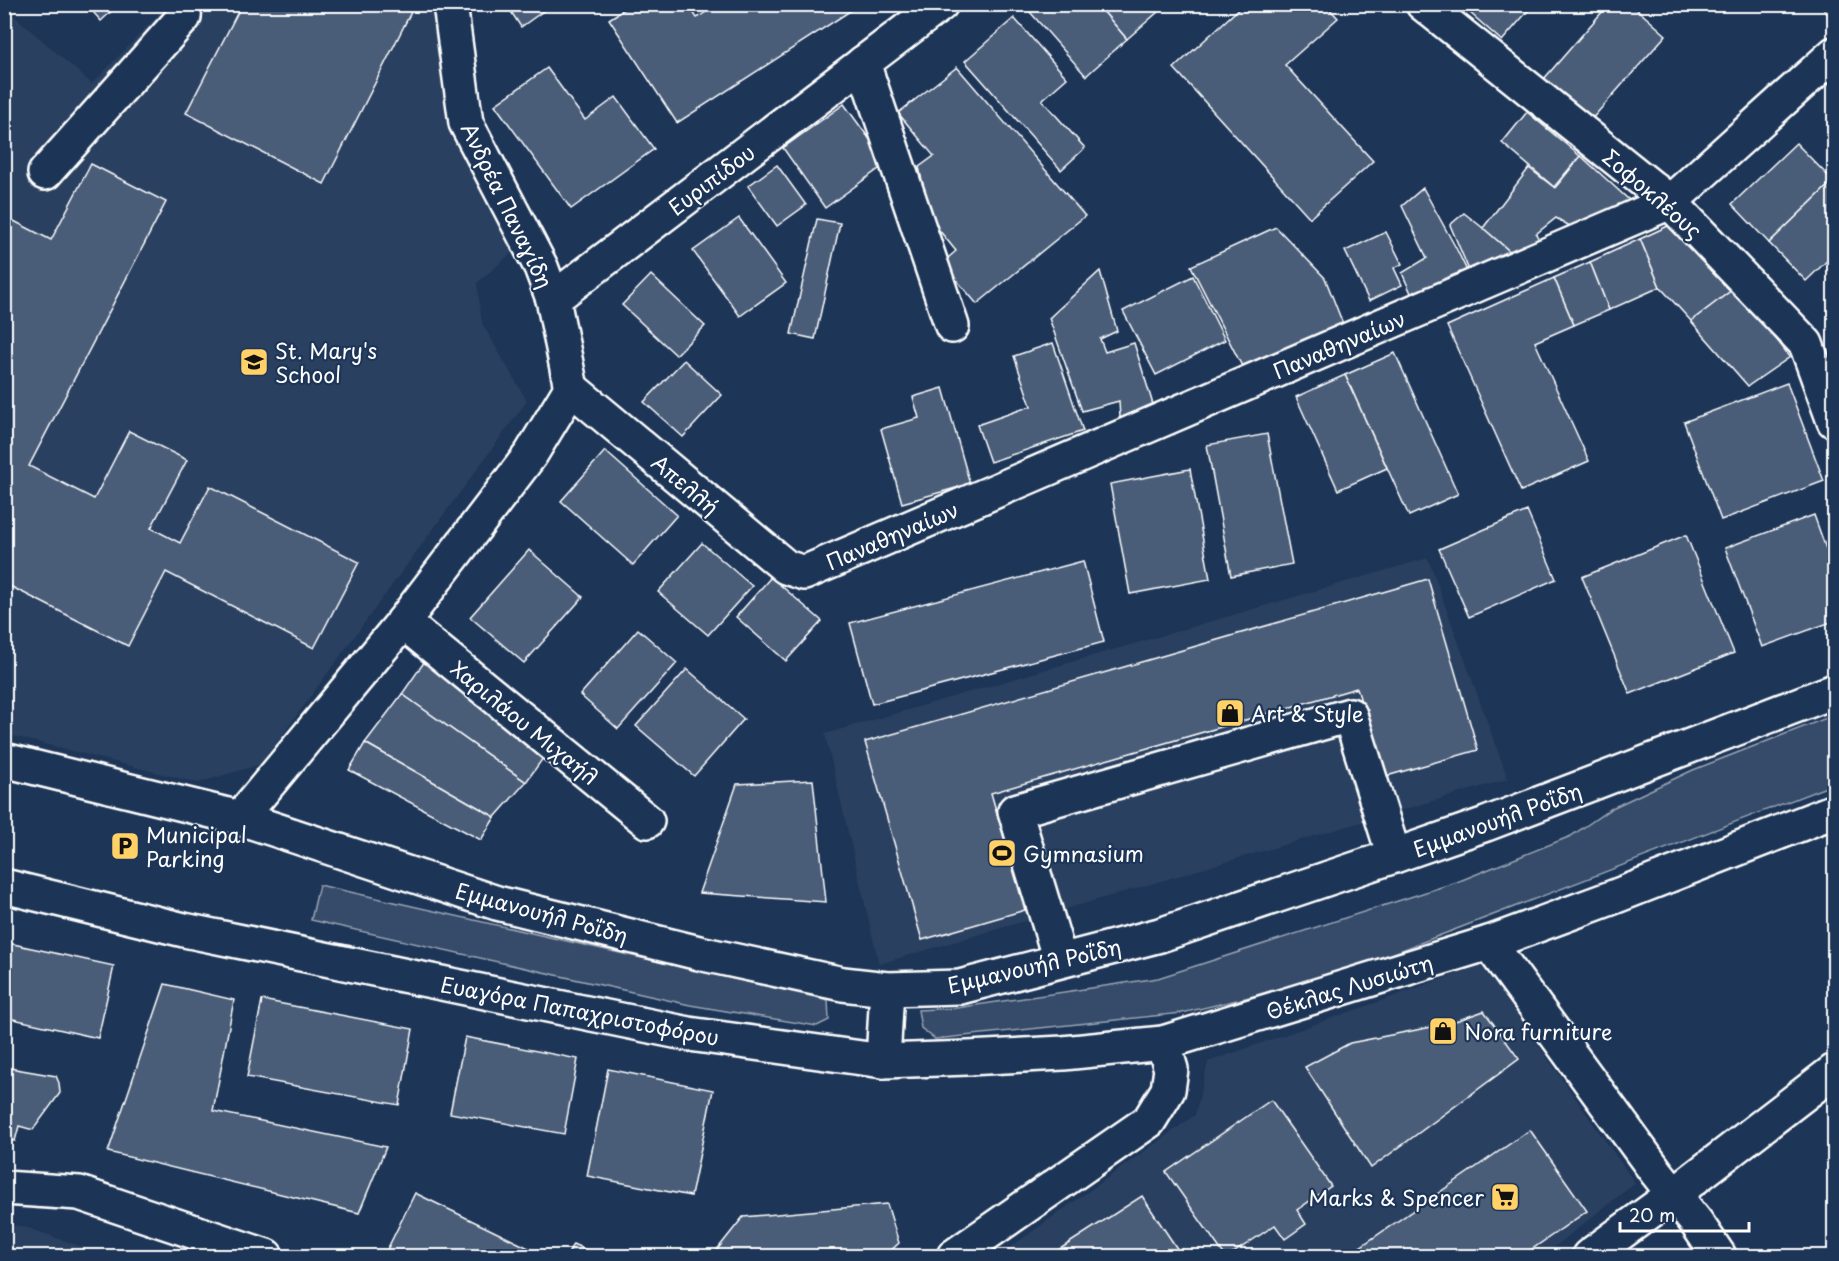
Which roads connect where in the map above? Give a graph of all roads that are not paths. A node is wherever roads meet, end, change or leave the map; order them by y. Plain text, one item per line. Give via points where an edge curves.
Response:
1 (185, 4) edge
2 (450, 4) edge
3 (941, 4) edge
4 (1423, 4) edge
5 (1834, 54) edge
6 (863, 63) junction
7 (45, 173) dead end
8 (1670, 202) junction
9 (553, 299) junction
10 (952, 326) dead end
11 (571, 388) junction
12 (1834, 421) edge
13 (804, 573) joint
14 (403, 622) junction
15 (1834, 691) edge
16 (4, 760) edge
17 (1834, 811) edge
18 (240, 818) junction
19 (647, 821) dead end
20 (1394, 856) junction
21 (4, 886) edge
22 (1489, 943) junction
23 (1060, 960) junction
24 (887, 988) junction
25 (1163, 1043) junction
26 (883, 1061) junction
27 (1834, 1071) edge
28 (4, 1188) edge
29 (1674, 1194) junction
30 (266, 1257) edge
31 (954, 1257) edge
32 (1589, 1257) edge
33 (1719, 1257) edge

1 - 7 street via 184,18
2 - 9 street, Ανδρέα Παναγίδη via 466,123 541,267
3 - 6 street, Ευριπίδου
4 - 8 street, Σοφοκλέους
5 - 8 street, Παναθηναίων
6 - 9 street, Ευριπίδου
6 - 10 street
8 - 12 street, Σοφοκλέους via 1806,344
8 - 13 street, Παναθηναίων
9 - 11 street
11 - 13 street, Απελλή via 786,567
11 - 14 street via 531,454
14 - 18 street
14 - 19 street, Χαριλάου Μιχαήλ
15 - 20 street, Εμμανουήλ Ροΐδη
16 - 18 street, Εμμανουήλ Ροΐδη
17 - 22 street, Θέκλας Λυσιώτη
18 - 24 street, Εμμανουήλ Ροΐδη via 497,903 721,958 843,984
20 - 23 street, Εμμανουήλ Ροΐδη via 1160,935
20 - 23 street via 1350,715 1015,812
21 - 26 street, Ευαγόρα Παπαχριστοφόρου via 184,930 689,1034
22 - 25 street, Θέκλας Λυσιώτη
22 - 29 street
23 - 24 street, Εμμανουήλ Ροΐδη via 960,987
24 - 26 street
25 - 26 street, Ευαγόρα Παπαχριστοφόρου via 1063,1053
25 - 31 street via 1171,1069 1168,1090 1149,1121
27 - 29 street
28 - 30 street via 79,1193
29 - 32 street
29 - 33 street

